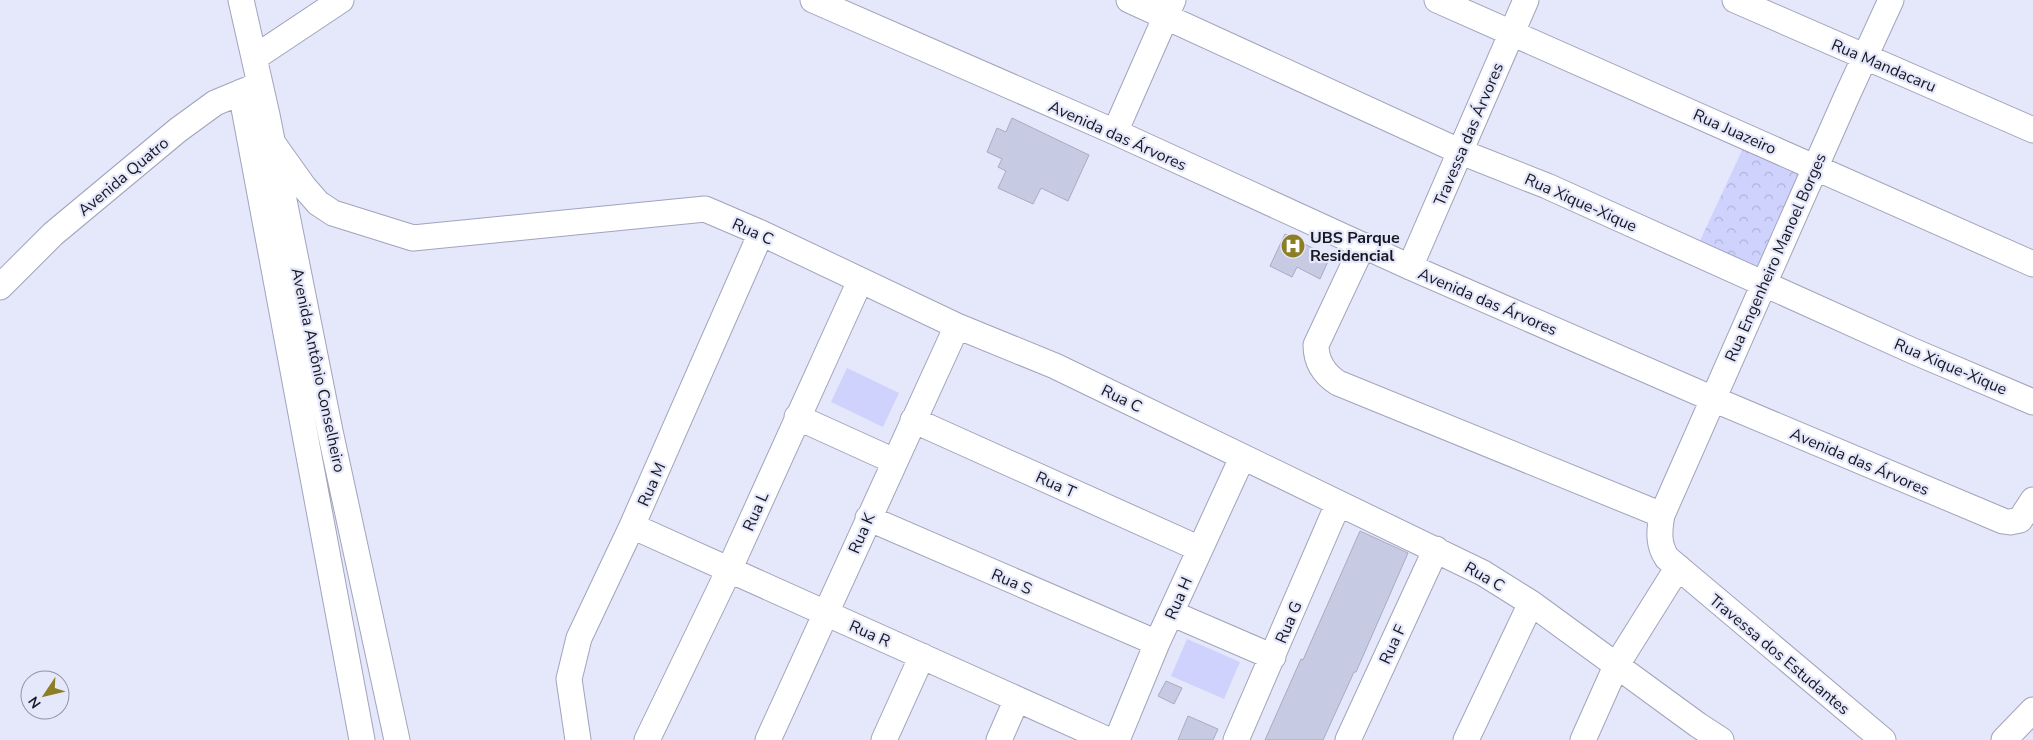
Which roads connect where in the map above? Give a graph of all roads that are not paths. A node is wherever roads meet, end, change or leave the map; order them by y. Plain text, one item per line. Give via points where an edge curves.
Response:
1 (241, 0) edge
2 (341, 0) edge
3 (813, 0) edge
4 (1129, 0) edge
5 (1437, 0) edge
6 (1526, 0) edge
7 (1735, 0) edge
8 (1891, 0) edge
9 (1169, 8) edge
10 (1511, 33) junction
11 (1866, 56) junction
12 (254, 58) junction
13 (250, 88) junction
14 (2033, 130) edge
15 (1115, 132) junction
16 (272, 142) junction
17 (1461, 152) junction
18 (1815, 167) junction
19 (762, 233) junction
20 (1363, 245) junction
21 (2033, 264) edge
22 (1410, 267) junction
23 (860, 281) junction
24 (1764, 283) junction
25 (0, 287) edge
26 (957, 326) junction
27 (1713, 399) junction
28 (2033, 402) edge
29 (797, 416) junction
30 (912, 420) junction
31 (1242, 458) junction
32 (894, 461) junction
33 (1338, 504) junction
34 (2030, 506) edge
35 (1662, 515) junction
36 (868, 518) junction
37 (632, 526) junction
38 (1200, 549) junction
39 (1436, 549) junction
40 (1678, 567) junction
41 (729, 570) junction
42 (1531, 603) junction
43 (826, 613) junction
44 (1171, 613) junction
45 (1157, 644) junction
46 (922, 656) junction
47 (1273, 657) junction
48 (1616, 666) junction
49 (1017, 699) junction
50 (2033, 710) edge
51 (1695, 733) edge
52 (644, 739) edge
53 (362, 740) edge
54 (396, 740) edge
55 (578, 740) edge
56 (768, 740) edge
57 (884, 740) edge
58 (999, 740) edge
59 (1108, 740) edge
60 (1117, 740) edge
61 (1236, 740) edge
62 (1348, 740) edge
63 (1466, 740) edge
64 (1583, 740) edge
65 (1721, 740) edge
66 (1883, 740) edge
67 (2004, 740) edge

1 - 12 street, Avenida Antônio Conselheiro
2 - 12 street
3 - 15 street, Avenida das Árvores
4 - 9 street, Rua Xique-Xique
5 - 10 street, Rua Juazeiro
6 - 10 street, Travessa das Árvores
7 - 11 street, Rua Mandacaru
8 - 11 street, Rua Engenheiro Manoel Borges
9 - 15 street
9 - 17 street, Rua Xique-Xique
10 - 17 street, Travessa das Árvores
10 - 18 street, Rua Juazeiro
11 - 14 street, Rua Mandacaru
11 - 18 street, Rua Engenheiro Manoel Borges
12 - 13 street, Avenida Antônio Conselheiro
13 - 16 street, Avenida Antônio Conselheiro
13 - 25 street, Avenida Quatro via 215,103 178,130 52,234
13 - 53 street
15 - 20 street, Avenida das Árvores
16 - 19 street, Rua C via 318,203 333,213 413,238 705,209
16 - 54 street, Avenida Antônio Conselheiro
17 - 22 street, Travessa das Árvores
17 - 24 street, Rua Xique-Xique via 1547,186
18 - 21 street, Rua Juazeiro
18 - 24 street, Rua Engenheiro Manoel Borges
19 - 23 street, Rua C
19 - 37 street, Rua M
20 - 22 street, Avenida das Árvores
20 - 35 street via 1316,345 1320,366 1331,379
22 - 27 street, Avenida das Árvores
23 - 26 street, Rua C
23 - 29 street, Rua L
24 - 27 street, Rua Engenheiro Manoel Borges
24 - 28 street, Rua Xique-Xique
26 - 30 street, Rua K
26 - 31 street, Rua C via 1055,366
27 - 34 street, Avenida das Árvores via 2003,520 2020,520
27 - 35 street, Rua Engenheiro Manoel Borges
29 - 32 street
29 - 41 street, Rua L
30 - 32 street, Rua K
30 - 38 street, Rua T
31 - 33 street, Rua C
31 - 38 street, Rua H
32 - 36 street, Rua K
33 - 39 street, Rua C
33 - 47 street, Rua G
35 - 40 street, Travessa dos Estudantes via 1659,530 1663,552
36 - 43 street, Rua K
36 - 45 street, Rua S
37 - 41 street, Rua R
37 - 55 street, Rua M via 579,638 573,658 569,679
38 - 44 street, Rua H
39 - 42 street, Rua C
39 - 62 street, Rua F
40 - 48 street
40 - 66 street, Travessa dos Estudantes
41 - 43 street, Rua R
41 - 52 street, Rua L
42 - 48 street, Rua C
42 - 63 street
43 - 46 street, Rua R
43 - 56 street, Rua K
44 - 45 street, Rua H
44 - 47 street
45 - 60 street, Rua H
46 - 49 street, Rua R
46 - 57 street
47 - 61 street, Rua G
48 - 51 street, Rua C
48 - 64 street
49 - 58 street
49 - 59 street, Rua R
50 - 67 street
51 - 65 street, Rua C

